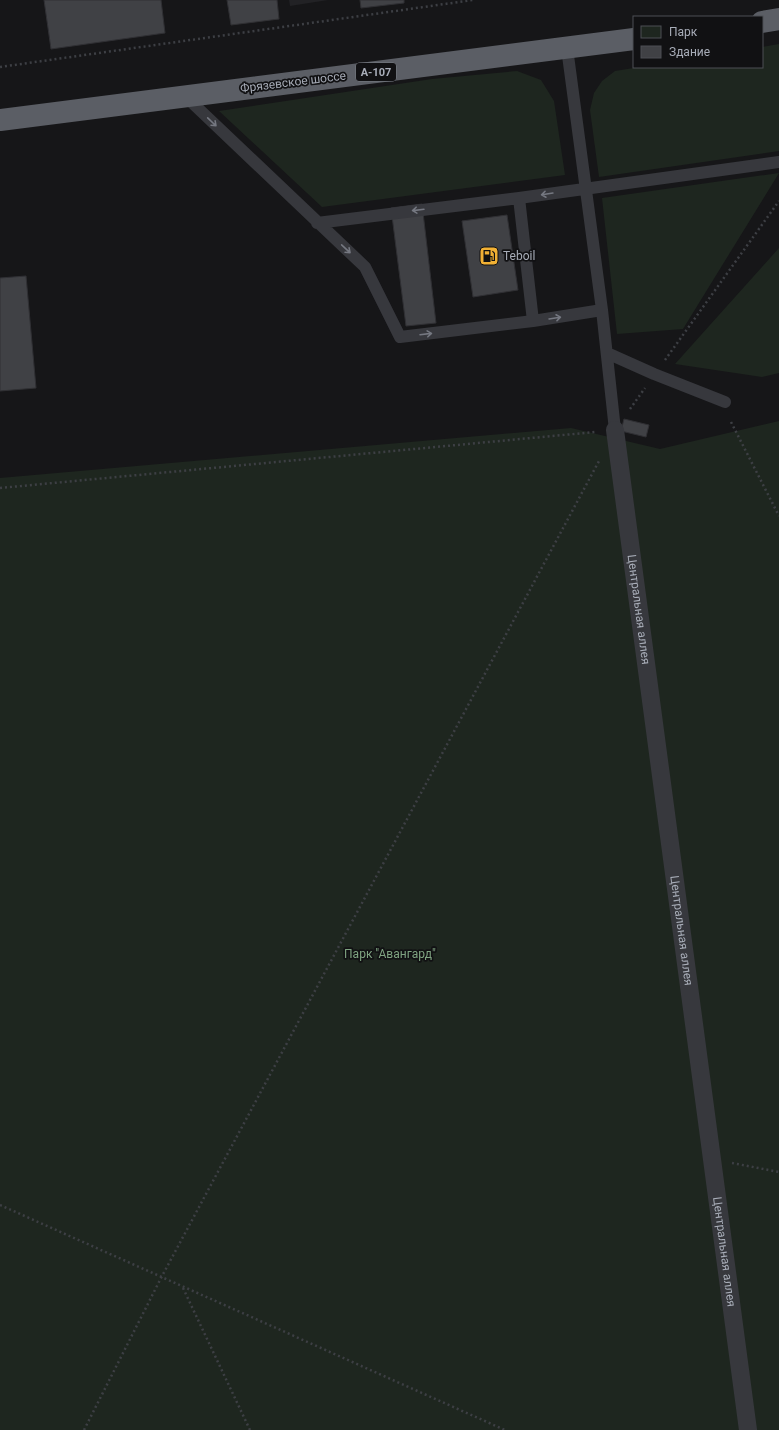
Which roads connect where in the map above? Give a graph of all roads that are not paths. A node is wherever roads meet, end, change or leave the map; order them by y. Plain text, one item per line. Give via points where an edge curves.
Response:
1 (779, 19) edge
2 (763, 22) edge
3 (633, 39) edge
4 (567, 48) junction
5 (184, 95) junction
6 (0, 120) edge
7 (779, 162) edge
8 (585, 188) junction
9 (519, 198) junction
10 (317, 223) junction
11 (602, 310) junction
12 (533, 321) junction
13 (607, 353) junction
14 (725, 402) dead end
15 (615, 430) joint
16 (748, 1430) edge

1 - 2 highway
3 - 4 highway, Фрязевское шоссе / А-107
4 - 5 highway, Фрязевское шоссе / А-107
4 - 8 lane
5 - 6 highway, Фрязевское шоссе / А-107
5 -> 10 lane
7 - 8 lane
8 -> 9 lane
8 - 11 lane
9 -> 10 lane
9 - 12 lane
10 -> 12 lane via 365,267 400,337
12 -> 11 lane
11 - 13 lane
13 - 14 lane
13 - 15 lane
15 - 16 street, Центральная аллея

